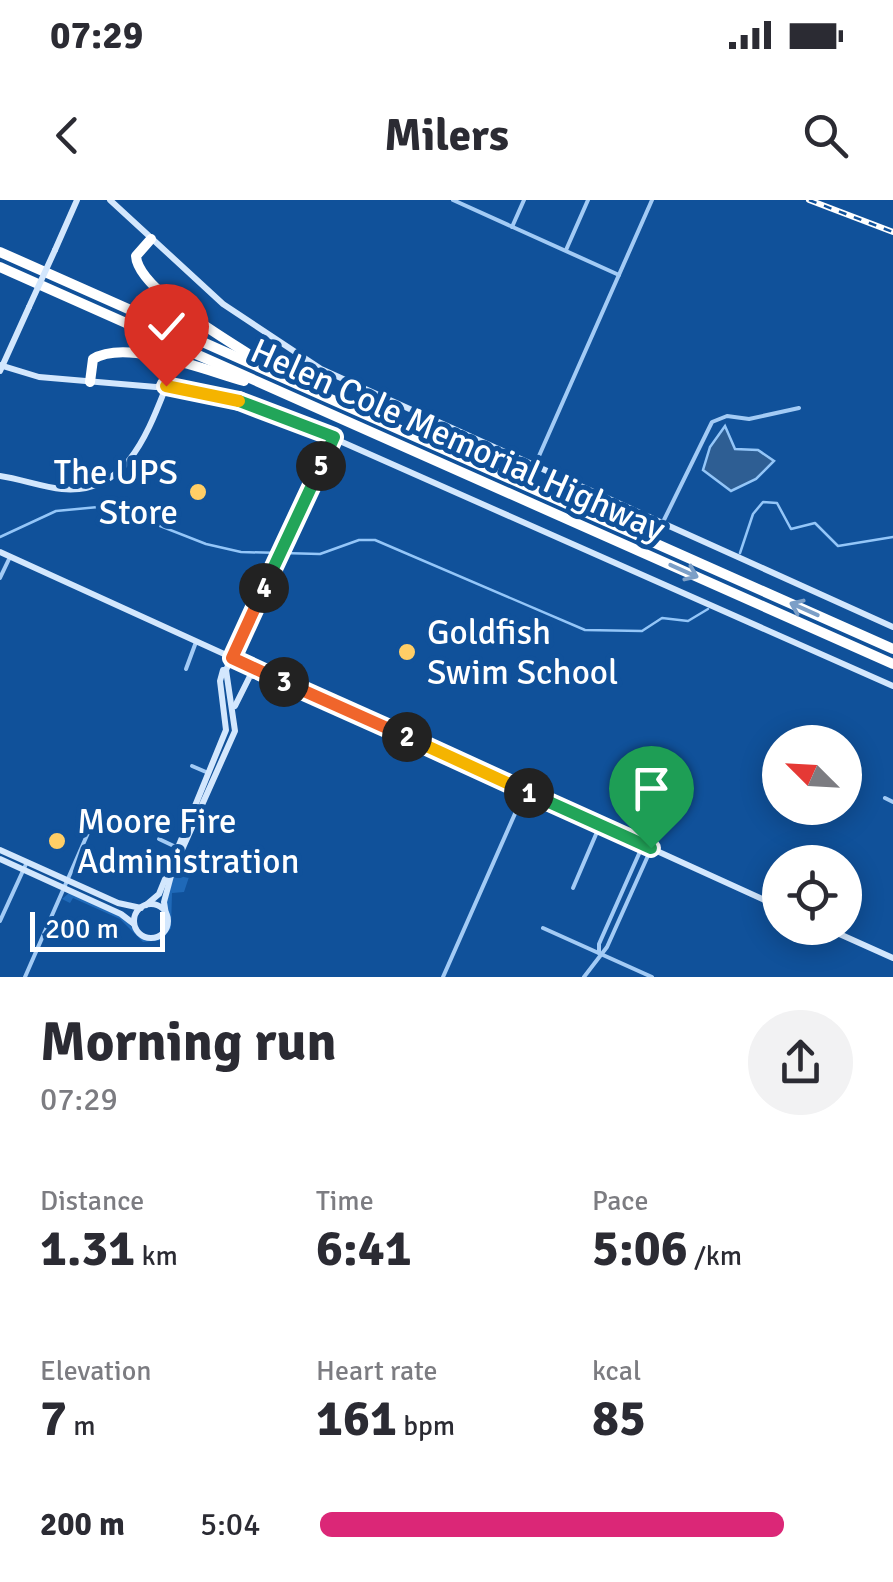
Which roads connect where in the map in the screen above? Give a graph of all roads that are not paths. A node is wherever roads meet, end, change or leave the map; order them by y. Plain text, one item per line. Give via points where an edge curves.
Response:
1 (77, 200) edge
2 (110, 200) edge
3 (452, 200) edge
4 (524, 200) edge
5 (588, 200) edge
6 (652, 200) edge
7 (461, 202) edge
8 (512, 227) junction
9 (151, 239) junction
10 (566, 251) junction
11 (0, 252) edge
12 (0, 267) edge
13 (619, 276) junction
14 (1, 368) edge
15 (284, 378) junction
16 (90, 382) junction
17 (166, 386) junction
18 (278, 390) junction
19 (799, 408) dead end
20 (334, 437) junction
21 (534, 467) junction
22 (0, 476) edge
23 (662, 524) junction
24 (0, 552) edge
25 (10, 556) junction
26 (0, 578) edge
27 (893, 627) edge
28 (196, 642) junction
29 (893, 649) edge
30 (232, 658) junction
31 (893, 664) edge
32 (186, 669) dead end
33 (272, 676) junction
34 (893, 686) edge
35 (236, 712) junction
36 (192, 766) dead end
37 (211, 775) junction
38 (526, 791) junction
39 (885, 798) dead end
40 (893, 802) edge
41 (98, 810) dead end
42 (600, 825) junction
43 (159, 839) dead end
44 (647, 846) junction
45 (179, 848) junction
46 (0, 850) edge
47 (0, 859) edge
48 (25, 866) junction
49 (66, 884) junction
50 (573, 888) dead end
51 (762, 898) edge
52 (144, 906) junction
53 (166, 915) junction
54 (0, 922) edge
55 (134, 924) junction
56 (543, 928) dead end
57 (862, 944) edge
58 (600, 954) junction
59 (893, 958) edge
60 (25, 977) edge
61 (443, 977) edge
62 (584, 977) edge
63 (652, 977) edge

1 - 14 street, bridge
2 - 9 street
3 - 7 street
4 - 8 street
5 - 10 street
6 - 13 street
7 - 8 street
8 - 10 street
9 - 15 highway via 136,256 144,276
9 - 21 street via 224,304 305,360
10 - 13 street
11 - 15 highway, Helen Cole Memorial Highway
12 - 18 highway, Helen Cole Memorial Highway
13 - 21 street
14 - 16 street
29 -> 15 highway, Helen Cole Memorial Highway
16 - 17 street
16 - 18 highway via 96,356 129,354
17 - 20 street via 250,404
17 - 22 street via 134,456 109,480 66,490
18 -> 31 highway, Helen Cole Memorial Highway
19 - 23 street via 712,422
20 - 30 street
20 - 34 street
21 - 23 street
23 - 27 street
24 - 25 street
25 - 26 street
25 - 28 street
28 - 30 street
28 - 32 street
30 - 33 street
30 - 35 street via 225,677
30 - 37 street via 220,682 226,730
33 - 35 street via 250,676
33 - 38 street
35 - 37 street via 235,731
36 - 37 street
37 - 45 street
38 - 42 street
38 - 61 street
39 - 40 street
41 - 49 street
42 - 44 street
42 - 50 street
43 - 45 street
44 - 51 street
44 - 58 street
45 - 52 street via 158,894
45 - 53 street
46 - 48 street
47 - 48 street
48 - 49 street
48 - 54 street
49 - 52 street via 125,906
49 - 55 street
49 - 60 street
52 - 53 street
52 - 55 street
53 - 55 street via 164,931 155,938
56 - 58 street
57 - 59 street
58 - 62 street
58 - 63 street

